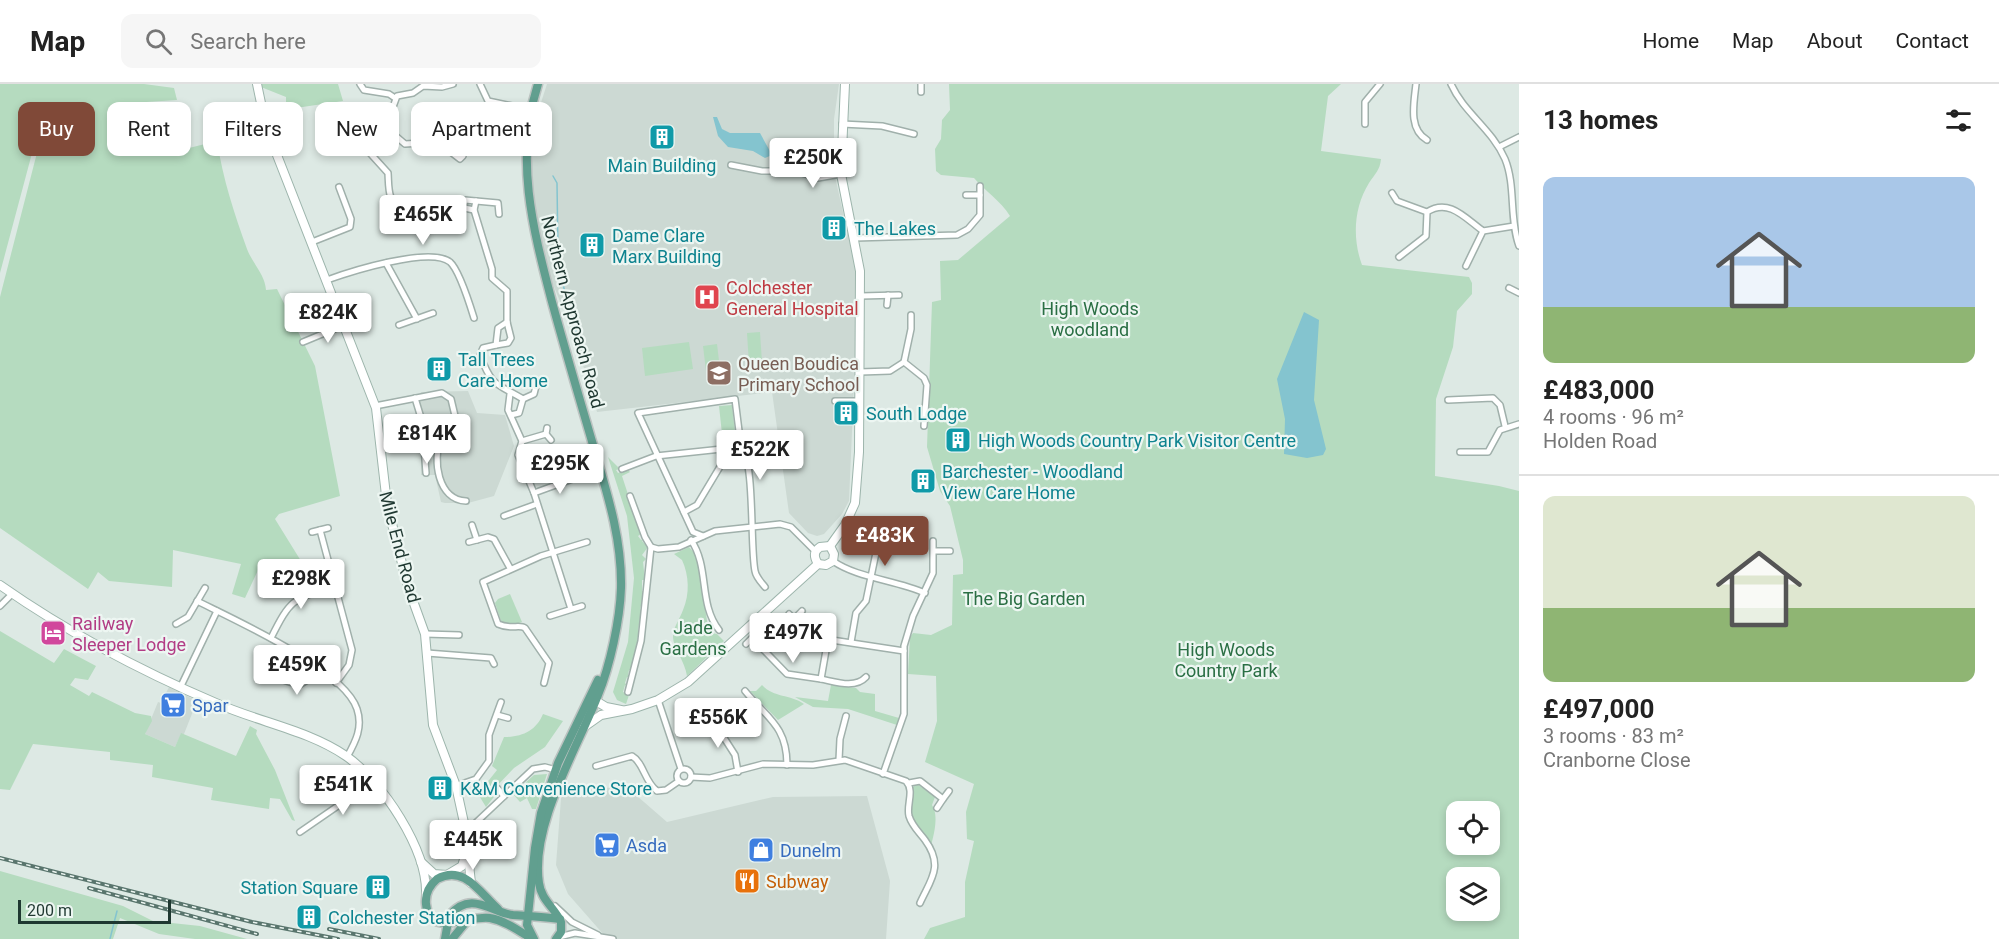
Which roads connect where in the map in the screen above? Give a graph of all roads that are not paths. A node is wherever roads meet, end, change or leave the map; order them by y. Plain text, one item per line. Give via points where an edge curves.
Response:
1 (257, 84) edge
2 (360, 84) edge
3 (453, 84) edge
4 (480, 84) edge
5 (538, 84) edge
6 (846, 84) edge
7 (921, 84) edge
8 (1380, 84) edge
9 (1416, 84) edge
10 (1451, 84) edge
11 (921, 92) dead end
12 (395, 98) junction
13 (395, 102) edge
14 (494, 102) edge
15 (533, 102) edge
16 (842, 124) junction
17 (1365, 124) dead end
18 (914, 134) dead end
19 (1519, 137) edge
20 (1427, 140) dead end
21 (438, 142) joint
22 (1499, 147) junction
23 (373, 156) edge
24 (527, 156) edge
25 (731, 165) dead end
26 (841, 174) junction
27 (980, 186) dead end
28 (339, 187) dead end
29 (1392, 193) dead end
30 (966, 195) dead end
31 (980, 195) junction
32 (476, 201) junction
33 (462, 207) junction
34 (474, 210) junction
35 (1427, 212) junction
36 (499, 214) dead end
37 (1514, 226) junction
38 (1483, 231) junction
39 (855, 238) junction
40 (312, 242) junction
41 (1519, 246) edge
42 (1407, 252) junction
43 (1399, 257) dead end
44 (1413, 259) dead end
45 (386, 263) junction
46 (1466, 266) dead end
47 (327, 280) junction
48 (1509, 288) dead end
49 (1519, 293) edge
50 (888, 295) junction
51 (899, 295) dead end
52 (861, 296) junction
53 (887, 305) dead end
54 (433, 313) dead end
55 (911, 315) dead end
56 (474, 318) dead end
57 (417, 319) junction
58 (507, 321) junction
59 (344, 325) junction
60 (399, 325) dead end
61 (303, 342) dead end
62 (496, 345) junction
63 (904, 362) junction
64 (860, 372) junction
65 (536, 386) dead end
66 (510, 394) junction
67 (415, 398) junction
68 (523, 399) junction
69 (1448, 400) dead end
70 (1462, 400) junction
71 (835, 401) dead end
72 (859, 401) junction
73 (375, 406) junction
74 (1463, 408) dead end
75 (511, 415) junction
76 (1519, 424) edge
77 (924, 426) dead end
78 (1505, 426) junction
79 (551, 440) dead end
80 (522, 441) junction
81 (778, 443) dead end
82 (741, 447) junction
83 (720, 449) junction
84 (1460, 452) dead end
85 (656, 456) junction
86 (600, 469) junction
87 (622, 469) dead end
88 (426, 473) dead end
89 (534, 493) junction
90 (630, 496) dead end
91 (466, 501) dead end
92 (537, 504) junction
93 (684, 512) junction
94 (504, 516) dead end
95 (472, 525) dead end
96 (753, 527) junction
97 (328, 528) dead end
98 (321, 530) junction
99 (885, 531) dead end
100 (312, 532) dead end
101 (869, 532) dead end
102 (877, 532) junction
103 (703, 536) junction
104 (477, 540) junction
105 (690, 540) junction
106 (933, 541) dead end
107 (469, 542) dead end
108 (587, 542) dead end
109 (830, 546) junction
110 (651, 547) junction
111 (815, 551) junction
112 (934, 551) junction
113 (950, 551) dead end
114 (552, 553) junction
115 (833, 561) junction
116 (818, 564) junction
117 (510, 568) junction
118 (872, 575) junction
119 (0, 585) edge
120 (335, 586) junction
121 (765, 587) dead end
122 (205, 588) dead end
123 (925, 593) junction
124 (12, 594) junction
125 (197, 601) junction
126 (0, 606) edge
127 (582, 606) dead end
128 (571, 609) junction
129 (218, 611) junction
130 (802, 611) dead end
131 (550, 616) dead end
132 (176, 624) dead end
133 (719, 630) dead end
134 (757, 633) dead end
135 (425, 634) junction
136 (459, 635) dead end
137 (271, 638) junction
138 (752, 638) junction
139 (828, 639) junction
140 (851, 642) junction
141 (746, 644) dead end
142 (487, 650) dead end
143 (904, 651) junction
144 (427, 653) junction
145 (487, 658) junction
146 (494, 664) dead end
147 (317, 668) junction
148 (264, 674) dead end
149 (866, 676) dead end
150 (553, 679) dead end
151 (821, 679) junction
152 (336, 683) junction
153 (180, 688) junction
154 (745, 691) dead end
155 (628, 692) dead end
156 (658, 700) junction
157 (501, 702) dead end
158 (755, 703) junction
159 (591, 706) junction
160 (750, 708) dead end
161 (626, 710) junction
162 (497, 715) junction
163 (601, 715) junction
164 (846, 716) dead end
165 (508, 718) dead end
166 (711, 719) dead end
167 (583, 728) junction
168 (573, 751) junction
169 (347, 757) junction
170 (839, 760) junction
171 (787, 765) junction
172 (681, 769) junction
173 (555, 770) junction
174 (738, 772) junction
175 (602, 773) dead end
176 (883, 774) junction
177 (691, 777) junction
178 (374, 780) junction
179 (679, 781) junction
180 (909, 783) junction
181 (456, 786) junction
182 (497, 788) dead end
183 (949, 791) dead end
184 (504, 796) junction
185 (943, 799) junction
186 (937, 808) dead end
187 (300, 832) dead end
188 (466, 832) junction
189 (467, 845) junction
190 (421, 862) junction
191 (447, 875) junction
192 (471, 883) junction
193 (538, 883) junction
194 (925, 893) junction
195 (426, 896) junction
196 (932, 896) dead end
197 (920, 903) dead end
198 (476, 904) junction
199 (530, 904) junction
200 (498, 909) junction
201 (518, 915) junction
202 (528, 916) junction
203 (468, 919) junction
204 (560, 919) junction
205 (572, 922) junction
206 (442, 929) edge
207 (598, 935) junction
208 (557, 938) edge
209 (452, 939) edge
210 (533, 939) edge
211 (613, 939) edge

1 - 40 street, Mile End Road via 266,126
2 - 12 street via 364,90
3 - 12 street via 423,86
4 - 14 street via 489,101
5 - 15 main road, Northern Approach Road
6 - 16 street
7 - 11 street
8 - 17 street via 1365,102
9 - 20 street via 1414,118
10 - 22 street via 1461,103
12 - 13 street
16 - 18 street via 882,126
16 - 26 street
19 - 22 street
21 - 21 street via 460,159 463,156 454,138
22 - 37 street via 1509,173
23 - 33 street via 388,173 387,188 398,208 404,211 427,202 439,208
24 - 86 main road, Northern Approach Road via 531,220
25 - 26 street via 762,171 795,171 818,178
26 - 39 street
27 - 31 street
28 - 40 street via 351,219 350,227
29 - 35 street via 1395,202
30 - 31 street
31 - 39 street via 977,221 957,235
32 - 33 street via 465,200
32 - 34 street
32 - 36 street via 498,203
33 - 34 street
34 - 58 street via 492,278 507,291
35 - 38 street via 1442,205 1450,207
35 - 42 street via 1426,237
37 - 38 street
37 - 41 street
38 - 46 street
39 - 52 street
40 - 47 street, Mile End Road
42 - 43 street
42 - 44 street
45 - 47 street
45 - 56 street via 432,258 451,263
45 - 57 street
47 - 59 street, Mile End Road
48 - 49 street
50 - 51 street
50 - 52 street
50 - 53 street
52 - 64 street
54 - 57 street
55 - 63 street
57 - 60 street
58 - 62 street via 498,328
58 - 62 street via 510,341
59 - 61 street
59 - 73 street, Mile End Road
62 - 66 street via 483,348 480,355 489,378
63 - 64 street via 890,371
63 - 77 street via 927,385
64 - 72 street
65 - 68 street via 534,394
66 - 68 street
66 - 75 street
67 - 73 street
67 - 88 street via 422,421
67 - 91 street via 441,393 454,404 456,420 441,439 438,467 443,489 456,501
68 - 75 street via 519,412
69 - 70 street
70 - 74 street
70 - 78 street via 1493,398 1500,405
71 - 72 street
72 - 109 street via 855,503
73 - 135 street, Mile End Road via 387,504 408,587
75 - 80 street
76 - 78 street
78 - 84 street via 1496,434 1488,452
79 - 80 street via 546,431
80 - 89 street via 518,455
81 - 82 street
82 - 83 street
82 - 85 street via 735,399 640,411 638,417
82 - 96 street via 745,451
83 - 85 street
83 - 93 street via 721,465 697,505
85 - 87 street
85 - 93 street
86 - 89 street
86 - 159 main road, Northern Approach Road via 619,551 621,590 611,652
89 - 92 street
90 - 110 street
92 - 94 street
92 - 114 street
93 - 103 street via 693,532
95 - 104 street
96 - 103 street
96 - 111 street via 791,527
96 - 121 street via 755,572
97 - 98 street
98 - 100 street
98 - 120 street
99 - 102 street
101 - 102 street
102 - 118 street
103 - 105 street
104 - 107 street
104 - 117 street via 494,538
105 - 110 street via 672,549
105 - 133 street via 702,564 708,609
106 - 112 street
108 - 114 street
109 - 111 street
109 - 115 street
110 - 155 street via 641,641
111 - 116 street
112 - 113 street
112 - 123 street via 933,573
114 - 117 street
114 - 128 street
115 - 116 street
115 - 118 street via 855,573
116 - 156 street via 688,682
117 - 150 street via 483,582 498,624 509,629 525,628 549,663 545,680
118 - 123 street
118 - 140 street via 864,606 853,621
119 - 124 street
120 - 137 street via 299,597 290,604
120 - 152 street via 352,650 349,665
122 - 125 street
123 - 143 street via 908,631
124 - 126 street
124 - 153 street via 101,648
125 - 129 street
125 - 132 street via 188,617
127 - 128 street
128 - 131 street
129 - 137 street
129 - 153 street
130 - 139 street via 791,616 807,634
134 - 138 street
135 - 136 street
135 - 144 street, Mile End Road
137 - 147 street
138 - 141 street
138 - 151 street via 787,674
139 - 140 street
139 - 151 street
140 - 143 street
142 - 145 street
143 - 176 street via 904,714
144 - 145 street
144 - 181 street, Mile End Road via 433,725
145 - 146 street via 495,660
147 - 148 street via 299,685
147 - 152 street
149 - 151 street via 863,685
152 - 169 street via 351,697 359,718 357,740
153 - 169 street via 317,741
154 - 158 street
156 - 161 street
156 - 172 street
157 - 162 street
158 - 160 street
158 - 171 street via 777,724 787,746
159 - 161 street
159 - 163 street
159 - 167 main road, Northern Approach Road
159 - 173 main road, Northern Approach Road via 582,715
161 - 163 street
162 - 165 street
162 - 181 street via 489,735 489,761 476,779
163 - 167 street
164 - 170 street
166 - 174 street via 735,754
167 - 168 main road, Northern Approach Road
168 - 173 street
168 - 193 main road, Northern Approach Road via 547,818
169 - 178 street
170 - 171 street
170 - 176 street
171 - 174 street via 764,764
172 - 177 street via 688,769
172 - 179 street via 677,774
173 - 184 street via 533,769
173 - 199 main road, Northern Approach Road via 537,835
174 - 177 street via 710,778
175 - 179 street via 599,766 632,756 648,784 657,791
176 - 180 street
177 - 179 street via 687,782
178 - 187 street
178 - 190 street via 400,819
180 - 185 street via 920,781
180 - 194 street via 910,821 925,841 934,865 933,880
181 - 188 street, Mile End Road
182 - 184 street
183 - 185 street
184 - 188 street
185 - 186 street
188 - 189 street, Mile End Road
189 - 191 street via 462,866
189 - 192 street, Mile End Road
190 - 191 street via 429,872
190 - 195 street
191 - 192 main road via 460,876
191 - 195 main road via 435,881
192 - 198 main road
192 - 200 main road
193 - 204 main road via 544,899
193 - 205 street via 546,898
194 - 196 street
194 - 197 street
195 - 206 main road via 426,908
198 - 200 main road
198 - 203 main road
198 - 206 main road via 456,909
199 - 201 main road
199 - 202 main road, Northern Approach Road
200 - 201 main road
201 - 202 main road
202 - 204 main road
202 - 210 main road
203 - 206 main road
203 - 209 main road
203 - 210 main road via 499,920
204 - 205 street
204 - 208 main road via 562,927
205 - 207 street
207 - 208 street via 571,933
207 - 211 street

